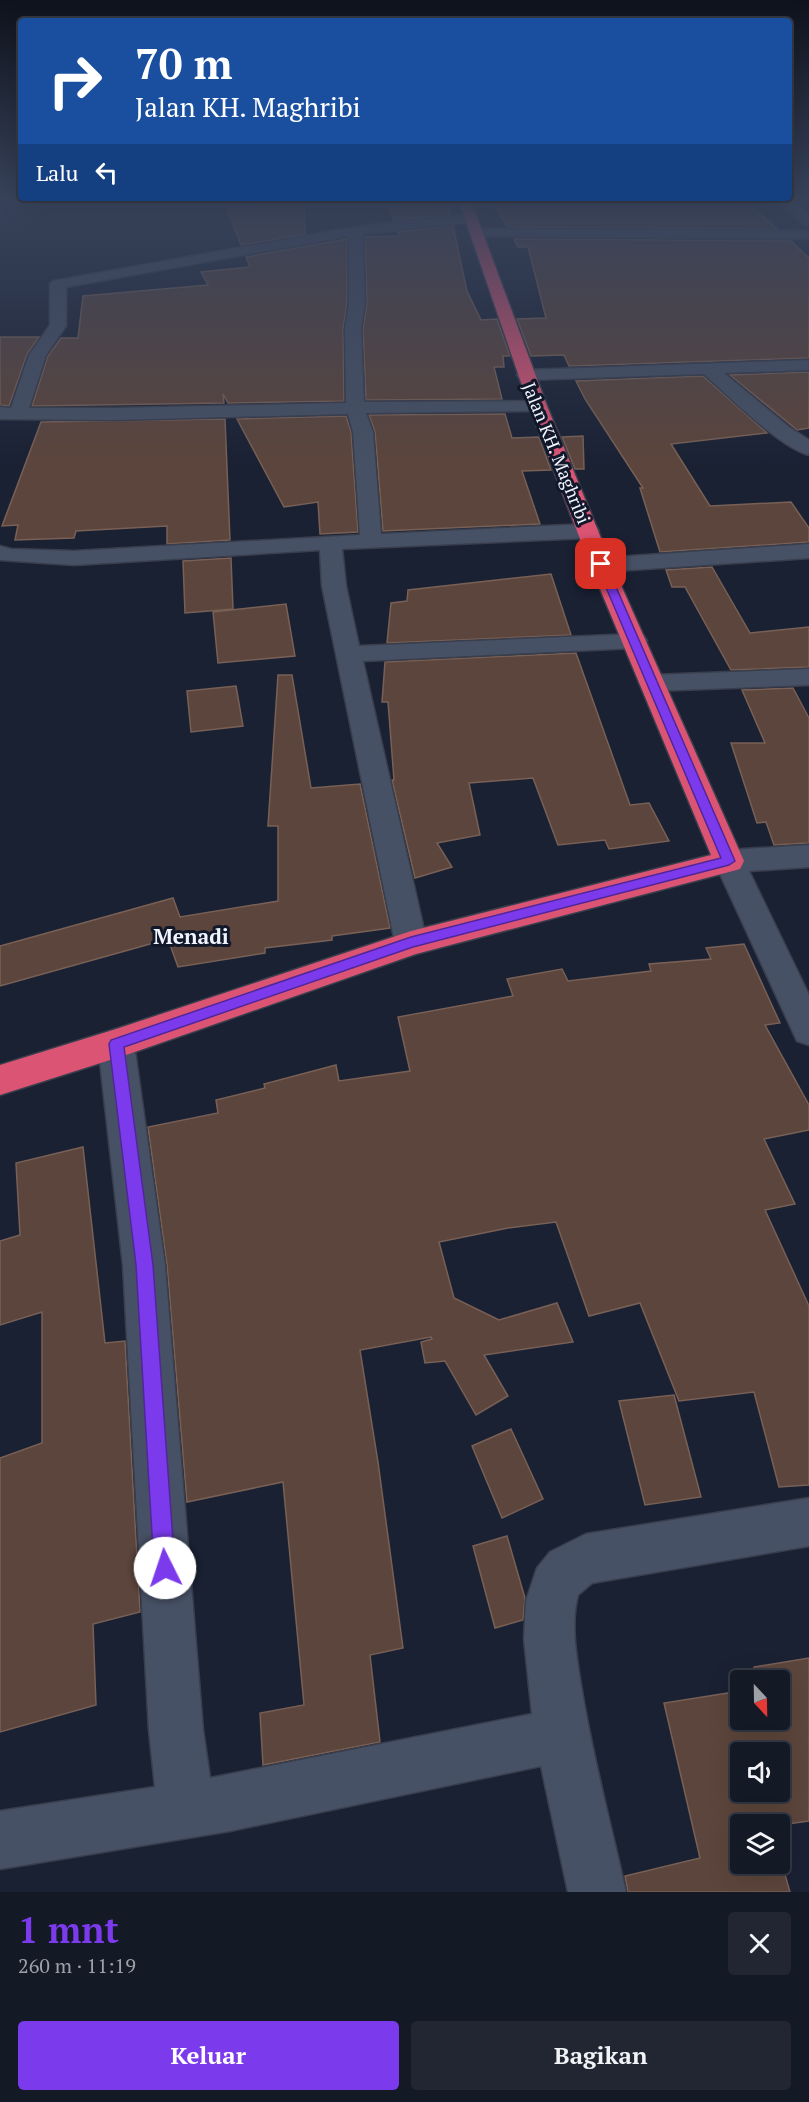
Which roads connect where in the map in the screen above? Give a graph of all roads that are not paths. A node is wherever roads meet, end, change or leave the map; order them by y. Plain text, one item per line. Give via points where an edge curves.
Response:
1 (58, 289) edge
2 (357, 289) edge
3 (497, 289) edge
4 (809, 365) edge
5 (707, 368) junction
6 (526, 375) junction
7 (538, 406) junction
8 (355, 408) junction
9 (9, 412) edge
10 (809, 449) edge
11 (588, 531) junction
12 (371, 542) junction
13 (330, 543) junction
14 (809, 551) edge
15 (0, 553) edge
16 (601, 564) junction
17 (635, 641) junction
18 (349, 654) junction
19 (809, 677) edge
20 (652, 683) junction
21 (809, 856) edge
22 (729, 861) junction
23 (411, 943) junction
24 (809, 1031) edge
25 (116, 1044) junction
26 (0, 1080) edge
27 (809, 1522) edge
28 (562, 1735) junction
29 (186, 1810) junction
30 (0, 1840) edge
31 (597, 1892) edge

1 - 9 street via 58,326 42,343
2 - 8 street via 353,329
3 - 6 highway, Jalan KH. Maghribi
4 - 5 street
5 - 6 street
5 - 10 street
6 - 7 highway, Jalan KH. Maghribi
7 - 8 street
7 - 11 highway, Jalan KH. Maghribi
8 - 9 street via 115,414
8 - 12 street via 363,432
11 - 12 street
11 - 16 highway, Jalan KH. Maghribi
12 - 13 street
13 - 15 street via 74,558
13 - 18 street via 334,586
14 - 16 street
16 - 17 highway, Jalan KH. Maghribi
17 - 18 street
17 - 20 highway, Jalan KH. Maghribi
18 - 23 street
19 - 20 street
20 - 22 highway, Jalan KH. Maghribi
21 - 22 street
22 - 23 highway
22 - 24 street
23 - 25 highway
25 - 26 highway
25 - 29 street via 144,1265 176,1730
27 - 28 street via 586,1560 561,1576 555,1586 550,1626
28 - 29 street
28 - 31 street
29 - 30 street

